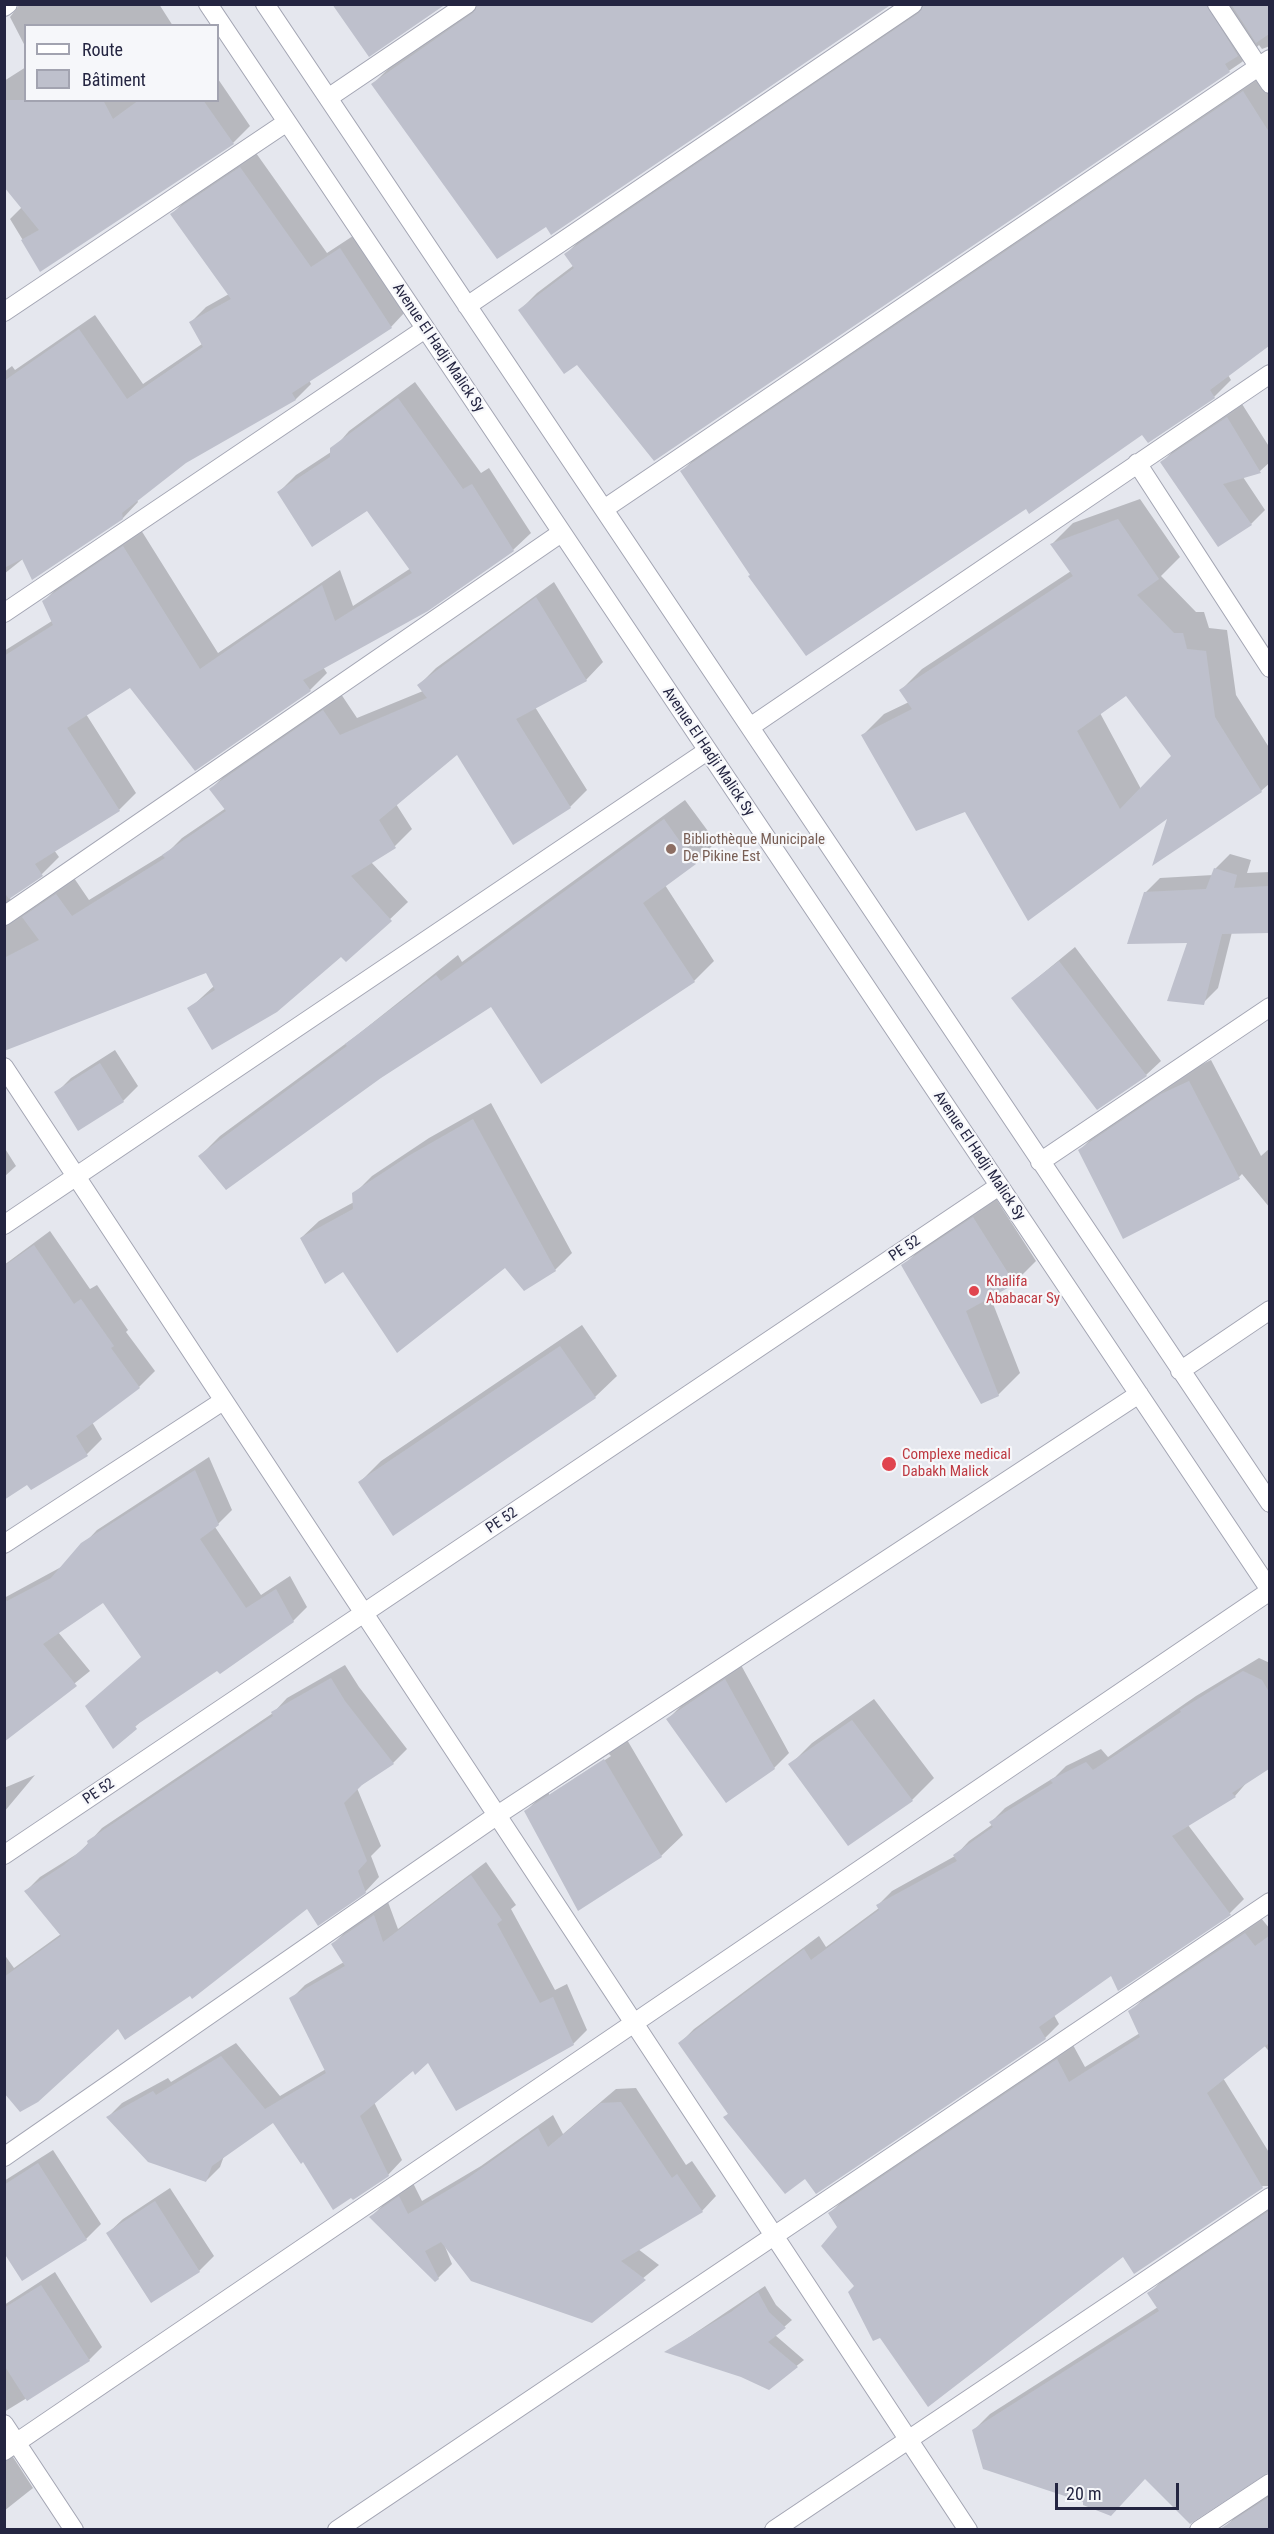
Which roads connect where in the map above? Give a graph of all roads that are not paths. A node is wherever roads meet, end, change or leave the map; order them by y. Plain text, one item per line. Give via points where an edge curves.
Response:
1 (8, 4) edge
2 (208, 4) edge
3 (265, 4) edge
4 (467, 4) edge
5 (913, 4) edge
6 (1217, 4) edge
7 (4, 7) edge
8 (1264, 63) edge
9 (1269, 84) edge
10 (328, 98) junction
11 (286, 122) junction
12 (467, 306) junction
13 (4, 312) edge
14 (425, 329) junction
15 (1269, 374) edge
16 (1137, 463) junction
17 (604, 509) junction
18 (561, 532) junction
19 (4, 613) edge
20 (1269, 668) edge
21 (750, 727) junction
22 (707, 751) junction
23 (4, 916) edge
24 (1269, 1007) edge
25 (4, 1067) edge
26 (1040, 1162) junction
27 (76, 1177) junction
28 (999, 1186) junction
29 (4, 1225) edge
30 (1269, 1310) edge
31 (1180, 1371) junction
32 (1139, 1394) junction
33 (223, 1401) junction
34 (1269, 1503) edge
35 (4, 1544) edge
36 (1269, 1590) edge
37 (364, 1614) junction
38 (496, 1816) junction
39 (4, 1855) edge
40 (1269, 1902) edge
41 (635, 2023) junction
42 (4, 2157) edge
43 (1269, 2197) edge
44 (775, 2236) junction
45 (4, 2424) edge
46 (909, 2440) junction
47 (11, 2447) edge
48 (1269, 2482) edge
49 (75, 2529) edge
50 (337, 2529) edge
51 (774, 2529) edge
52 (968, 2529) edge
53 (1199, 2529) edge

1 - 7 street
2 - 11 street, Avenue El Hadji Malick Sy
3 - 10 street
4 - 10 street
5 - 12 street
6 - 8 street
8 - 9 street
8 - 17 street
10 - 12 street
11 - 13 street
11 - 14 street, Avenue El Hadji Malick Sy
12 - 17 street
14 - 18 street, Avenue El Hadji Malick Sy
14 - 19 street
15 - 16 street
16 - 20 street
16 - 21 street
17 - 21 street
18 - 22 street, Avenue El Hadji Malick Sy
18 - 23 street
21 - 26 street
22 - 27 street
22 - 28 street, Avenue El Hadji Malick Sy
24 - 26 street
25 - 27 street
26 - 31 street
27 - 29 street
27 - 33 street
28 - 32 street, Avenue El Hadji Malick Sy
28 - 37 street, PE 52
30 - 31 street
31 - 34 street
32 - 36 street, Avenue El Hadji Malick Sy
32 - 38 street
33 - 35 street
33 - 37 street
36 - 41 street
37 - 38 street
37 - 39 street, PE 52
38 - 41 street
38 - 42 street
40 - 44 street
41 - 44 street
41 - 47 street
43 - 46 street
44 - 46 street
44 - 50 street
45 - 47 street
46 - 51 street
46 - 52 street
47 - 49 street
48 - 53 street

